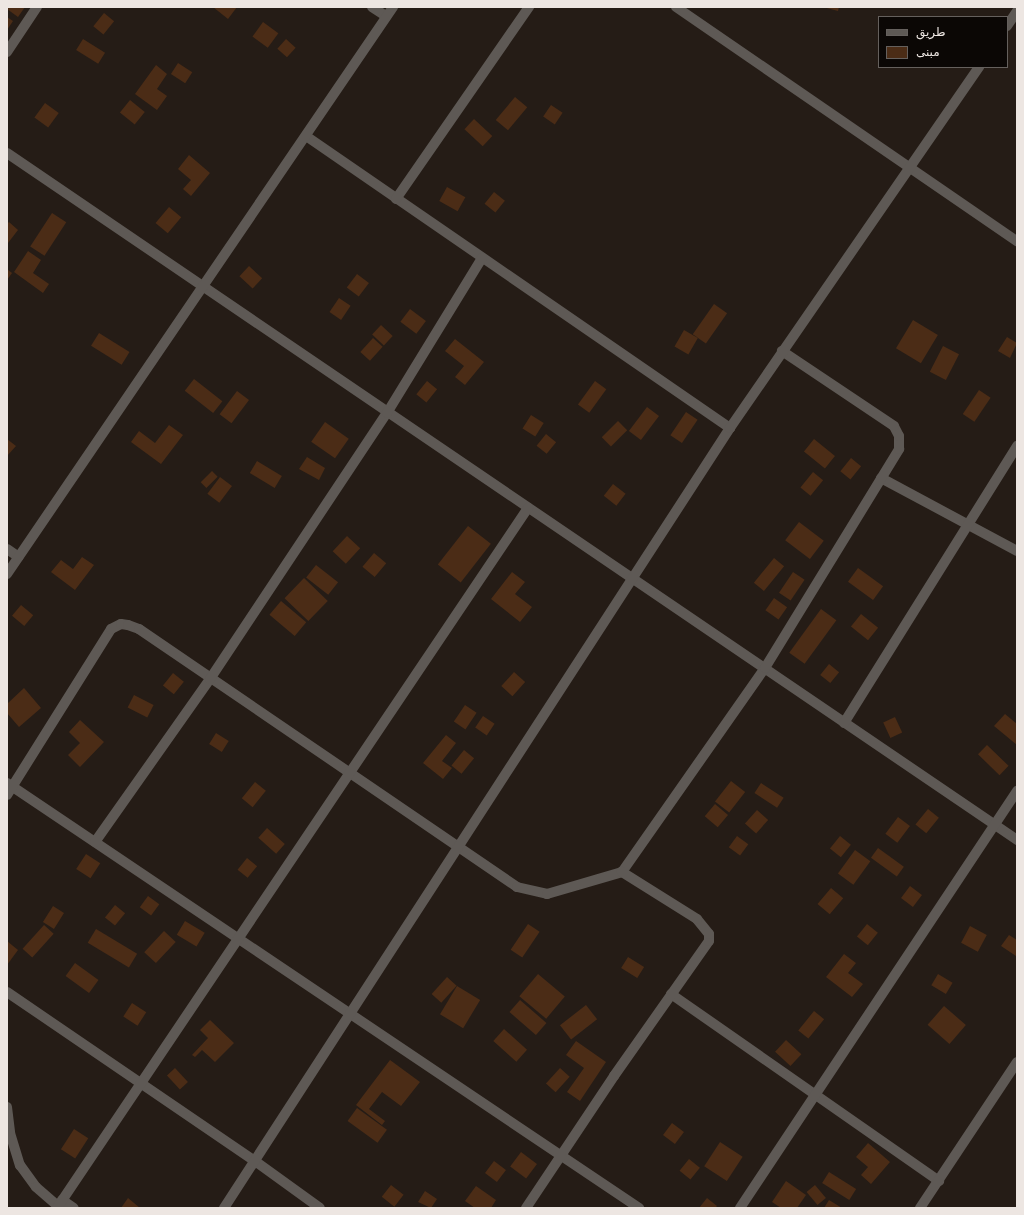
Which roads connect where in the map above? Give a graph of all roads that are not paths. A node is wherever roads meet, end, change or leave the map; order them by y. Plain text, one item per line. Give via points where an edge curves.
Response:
1 (37, 7) edge
2 (372, 7) edge
3 (392, 7) edge
4 (528, 7) edge
5 (676, 7) edge
6 (1017, 11) edge
7 (386, 16) junction
8 (1008, 24) edge
9 (7, 52) edge
10 (978, 68) edge
11 (306, 136) junction
12 (7, 153) edge
13 (911, 168) junction
14 (396, 199) junction
15 (1017, 241) edge
16 (482, 258) junction
17 (203, 287) junction
18 (782, 351) junction
19 (387, 412) junction
20 (730, 428) junction
21 (1017, 446) edge
22 (881, 478) junction
23 (528, 508) junction
24 (968, 524) junction
25 (7, 549) edge
26 (1017, 551) edge
27 (19, 557) junction
28 (7, 574) edge
29 (632, 579) junction
30 (764, 668) junction
31 (210, 679) junction
32 (844, 723) junction
33 (351, 774) junction
34 (9, 789) edge
35 (1017, 791) edge
36 (995, 825) junction
37 (1017, 840) edge
38 (95, 842) junction
39 (459, 846) junction
40 (622, 872) junction
41 (238, 939) junction
42 (7, 992) edge
43 (671, 994) junction
44 (349, 1015) junction
45 (1017, 1062) edge
46 (141, 1084) junction
47 (815, 1093) junction
48 (7, 1107) edge
49 (561, 1155) junction
50 (255, 1161) junction
51 (939, 1180) junction
52 (59, 1205) edge
53 (74, 1208) edge
54 (224, 1208) edge
55 (320, 1208) edge
56 (526, 1208) edge
57 (639, 1208) edge
58 (740, 1208) edge
59 (920, 1208) edge

1 - 9 street
2 - 7 street
3 - 7 street
4 - 14 street
5 - 13 street
6 - 8 street
7 - 11 street
10 - 13 street
11 - 14 street
11 - 17 street
12 - 17 street
13 - 15 street
13 - 18 street
14 - 16 street
16 - 19 street
16 - 20 street
17 - 19 street
17 - 27 street
18 - 20 street
18 - 22 street via 894,426 899,436 898,449
19 - 23 street
19 - 31 street
20 - 29 street
21 - 24 street
22 - 24 street
22 - 30 street
23 - 29 street
23 - 33 street
24 - 26 street
24 - 32 street
25 - 27 street
27 - 28 street
29 - 30 street
29 - 39 street
30 - 32 street
30 - 40 street
31 - 33 street
31 - 34 street via 139,629 121,624 111,629
31 - 38 street
32 - 36 street
33 - 39 street
33 - 41 street
34 - 38 street
35 - 36 street
36 - 37 street
36 - 47 street
38 - 41 street
39 - 40 street via 517,887 546,894
39 - 44 street
40 - 43 street via 697,919 709,934 705,948
41 - 44 street
41 - 46 street
42 - 46 street
43 - 47 street
43 - 49 street
44 - 49 street
44 - 50 street
45 - 51 street
46 - 50 street
46 - 52 street
47 - 51 street
47 - 58 street
48 - 52 street via 10,1132 20,1165 36,1187
49 - 56 street
49 - 57 street
50 - 54 street
50 - 55 street
51 - 59 street
52 - 53 street

